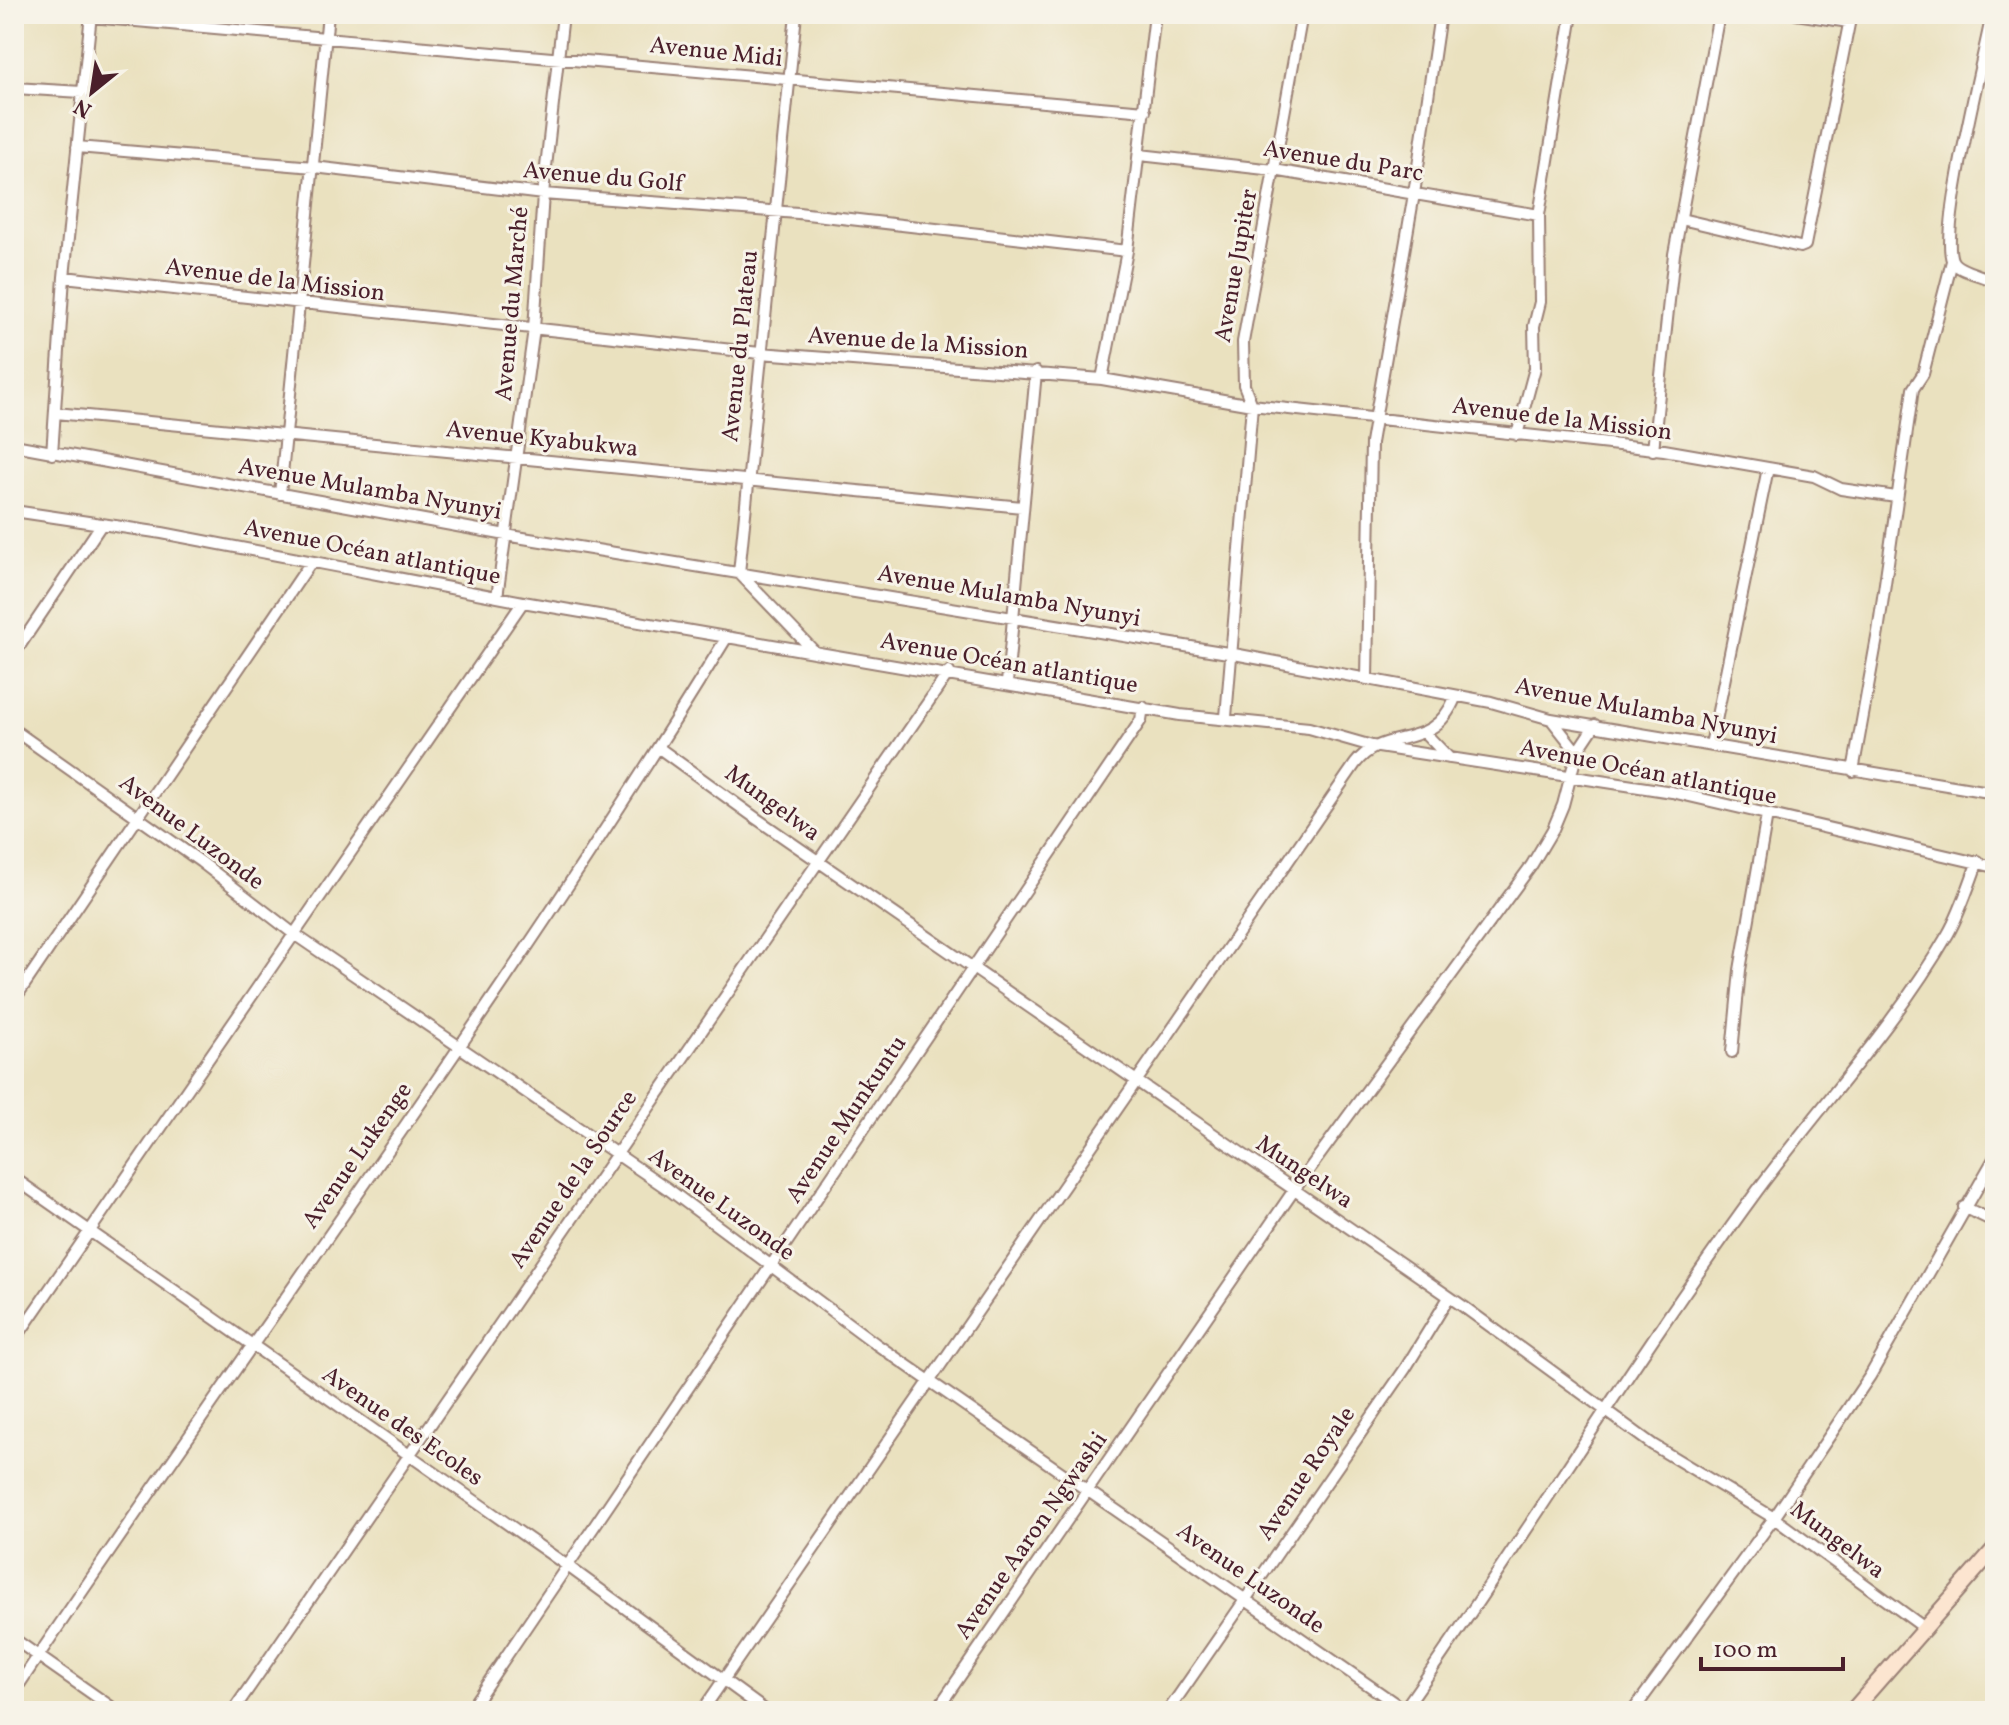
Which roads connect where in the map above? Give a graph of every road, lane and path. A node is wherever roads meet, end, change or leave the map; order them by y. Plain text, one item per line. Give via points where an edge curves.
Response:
1 (328, 14) edge
2 (563, 14) edge
3 (796, 14) edge
4 (1155, 14) edge
5 (1302, 14) edge
6 (1440, 14) edge
7 (1572, 14) edge
8 (1719, 14) edge
9 (1796, 14) edge
10 (1992, 14) edge
11 (91, 15) edge
12 (1850, 18) edge
13 (326, 35) junction
14 (558, 58) junction
15 (789, 81) junction
16 (14, 88) edge
17 (82, 92) junction
18 (1145, 111) junction
19 (77, 147) junction
20 (1140, 155) junction
21 (314, 167) junction
22 (1274, 170) junction
23 (543, 194) junction
24 (1414, 194) junction
25 (775, 211) junction
26 (1539, 215) junction
27 (1681, 219) junction
28 (1127, 251) junction
29 (1952, 261) junction
30 (64, 277) junction
31 (1995, 282) edge
32 (302, 305) junction
33 (534, 329) junction
34 (760, 353) junction
35 (1036, 372) junction
36 (1102, 379) junction
37 (1252, 405) junction
38 (56, 413) junction
39 (1374, 418) junction
40 (286, 434) junction
41 (1517, 435) junction
42 (14, 445) edge
43 (1653, 450) junction
44 (52, 454) junction
45 (517, 457) junction
46 (1768, 468) junction
47 (747, 482) junction
48 (280, 494) junction
49 (1896, 497) junction
50 (1022, 507) junction
51 (14, 511) edge
52 (101, 525) junction
53 (505, 535) junction
54 (311, 562) junction
55 (739, 573) junction
56 (497, 597) junction
57 (523, 602) junction
58 (1013, 616) junction
59 (727, 637) junction
60 (815, 652) junction
61 (14, 654) edge
62 (1234, 654) junction
63 (949, 672) junction
64 (1367, 679) junction
65 (1007, 683) junction
66 (1455, 698) junction
67 (1143, 707) junction
68 (1226, 717) junction
69 (1551, 719) junction
70 (1595, 725) junction
71 (14, 730) edge
72 (1425, 733) junction
73 (1711, 745) junction
74 (1372, 746) junction
75 (659, 748) junction
76 (1577, 752) junction
77 (1449, 758) junction
78 (1853, 771) junction
79 (1572, 775) junction
80 (1995, 793) edge
81 (1767, 815) junction
82 (137, 816) junction
83 (1978, 861) junction
84 (819, 862) junction
85 (1995, 867) edge
86 (294, 934) junction
87 (974, 968) junction
88 (14, 1000) edge
89 (459, 1047) junction
90 (1732, 1052) dead end
91 (1135, 1080) junction
92 (616, 1156) junction
93 (1995, 1157) edge
94 (14, 1178) edge
95 (1294, 1190) junction
96 (1964, 1207) junction
97 (1995, 1222) edge
98 (89, 1229) junction
99 (772, 1266) junction
100 (1448, 1299) junction
101 (14, 1341) edge
102 (251, 1344) junction
103 (930, 1381) junction
104 (1605, 1410) junction
105 (409, 1458) junction
106 (1086, 1489) junction
107 (1774, 1518) junction
108 (1995, 1548) edge
109 (569, 1567) junction
110 (1245, 1599) junction
111 (1926, 1629) junction
112 (14, 1639) edge
113 (38, 1657) junction
114 (723, 1680) junction
115 (14, 1692) edge
116 (1637, 1709) edge
117 (1404, 1710) edge
118 (117, 1711) edge
119 (233, 1711) edge
120 (469, 1711) edge
121 (702, 1711) edge
122 (766, 1711) edge
123 (936, 1711) edge
124 (1168, 1711) edge
125 (1852, 1711) edge

1 - 13 street
2 - 14 street, Avenue du Marché
3 - 15 street, Avenue du Plateau
4 - 18 street
5 - 22 street, Avenue Jupiter
6 - 24 street
7 - 26 street
8 - 27 street
9 - 12 street
10 - 29 street via 1965,141
11 - 13 street, Avenue Midi
11 - 17 street
12 - 27 street via 1805,245
13 - 14 street, Avenue Midi
13 - 21 street
14 - 15 street, Avenue Midi
14 - 23 street, Avenue du Marché
15 - 18 street, Avenue Midi
15 - 25 street, Avenue du Plateau
16 - 17 street
17 - 19 street
18 - 20 street
19 - 21 street, Avenue du Golf
19 - 30 street
20 - 22 street, Avenue du Parc
20 - 28 street
21 - 23 street, Avenue du Golf
21 - 32 street
22 - 24 street, Avenue du Parc
22 - 37 street, Avenue Jupiter via 1243,342 1244,385
23 - 25 street, Avenue du Golf
23 - 33 street, Avenue du Marché
24 - 26 street, Avenue du Parc
24 - 39 street
25 - 28 street, Avenue du Golf
25 - 34 street, Avenue du Plateau
26 - 41 street via 1535,368
27 - 43 street
28 - 36 street
29 - 31 street
29 - 49 street via 1923,374 1913,389
30 - 32 street, Avenue de la Mission
30 - 38 street
32 - 33 street, Avenue de la Mission
32 - 40 street
33 - 34 street, Avenue de la Mission
33 - 45 street, Avenue du Marché
34 - 35 street, Avenue de la Mission
34 - 47 street, Avenue du Plateau
35 - 36 street, Avenue de la Mission
35 - 50 street
36 - 37 street, Avenue de la Mission
37 - 39 street, Avenue de la Mission
37 - 62 street, Avenue Jupiter
38 - 40 street, Avenue Kyabukwa
38 - 44 street
39 - 41 street, Avenue de la Mission
39 - 64 street
40 - 45 street, Avenue Kyabukwa
40 - 48 street
41 - 43 street, Avenue de la Mission
42 - 44 street, Avenue Mulamba Nyunyi
43 - 46 street, Avenue de la Mission
44 - 48 street, Avenue Mulamba Nyunyi
45 - 47 street, Avenue Kyabukwa
45 - 53 street, Avenue du Marché
46 - 49 street, Avenue de la Mission via 1814,476 1841,489
46 - 73 street
47 - 50 street, Avenue Kyabukwa
47 - 55 street, Avenue du Plateau
48 - 53 street, Avenue Mulamba Nyunyi
49 - 78 street
50 - 58 street
51 - 52 street, Avenue Océan atlantique
52 - 54 street, Avenue Océan atlantique
52 - 61 street
53 - 55 street, Avenue Mulamba Nyunyi
53 - 56 street, Avenue du Marché
54 - 56 street, Avenue Océan atlantique
54 - 82 street
55 - 58 street, Avenue Mulamba Nyunyi
55 - 60 street
56 - 57 street, Avenue Océan atlantique
57 - 59 street, Avenue Océan atlantique
57 - 86 street
58 - 62 street, Avenue Mulamba Nyunyi
58 - 65 street
59 - 60 street, Avenue Océan atlantique
59 - 75 street, Avenue Lukenge
60 - 63 street, Avenue Océan atlantique
62 - 64 street, Avenue Mulamba Nyunyi
62 - 68 street, Avenue Jupiter
63 - 65 street, Avenue Océan atlantique
63 - 84 street, Avenue de la Source
64 - 66 street, Avenue Mulamba Nyunyi
65 - 67 street, Avenue Océan atlantique
66 - 69 street, Avenue Mulamba Nyunyi
66 - 72 street via 1446,718
67 - 68 street, Avenue Océan atlantique
67 - 87 street, Avenue Munkuntu via 1141,720
68 - 74 street, Avenue Océan atlantique via 1309,728
69 - 70 street, Avenue Mulamba Nyunyi
69 - 76 street
70 - 73 street, Avenue Mulamba Nyunyi
70 - 76 street
71 - 82 street, Avenue Luzonde
72 - 74 street
72 - 77 street
73 - 78 street, Avenue Mulamba Nyunyi
74 - 77 street, Avenue Océan atlantique
74 - 91 street
75 - 84 street, Mungelwa
75 - 89 street, Avenue Lukenge
76 - 79 street, Avenue Aaron Ngwashi
77 - 79 street, Avenue Océan atlantique
78 - 80 street, Avenue Mulamba Nyunyi
79 - 81 street, Avenue Océan atlantique
79 - 95 street, Avenue Aaron Ngwashi via 1553,829 1531,866
81 - 83 street, Avenue Océan atlantique
81 - 90 street via 1740,970
82 - 86 street, Avenue Luzonde
82 - 88 street
83 - 85 street, Avenue Océan atlantique
83 - 104 street via 1949,932 1914,988 1756,1193
84 - 87 street, Mungelwa
84 - 92 street, Avenue de la Source
86 - 89 street, Avenue Luzonde
86 - 98 street
87 - 91 street, Mungelwa
87 - 99 street, Avenue Munkuntu
89 - 92 street, Avenue Luzonde
89 - 102 street, Avenue Lukenge
91 - 95 street, Mungelwa
91 - 103 street
92 - 99 street, Avenue Luzonde
92 - 105 street, Avenue de la Source
93 - 96 street
94 - 98 street, Avenue des Ecoles
95 - 100 street, Mungelwa
95 - 106 street, Avenue Aaron Ngwashi via 1164,1384
96 - 97 street
96 - 107 street via 1870,1376
98 - 101 street
98 - 102 street, Avenue des Ecoles
99 - 103 street, Avenue Luzonde
99 - 109 street, Avenue Munkuntu
100 - 104 street, Mungelwa
100 - 110 street, Avenue Royale
102 - 105 street, Avenue des Ecoles
102 - 113 street, Avenue Lukenge
103 - 106 street, Avenue Luzonde
103 - 114 street
104 - 107 street, Mungelwa
104 - 117 street
105 - 109 street, Avenue des Ecoles
105 - 119 street, Avenue de la Source
106 - 110 street, Avenue Luzonde
106 - 123 street, Avenue Aaron Ngwashi
107 - 111 street, Mungelwa
107 - 116 street
108 - 111 street
109 - 114 street, Avenue des Ecoles
109 - 120 street, Avenue Munkuntu
110 - 117 street, Avenue Luzonde
110 - 124 street, Avenue Royale
111 - 125 street
112 - 113 street
113 - 115 street, Avenue Lukenge
113 - 118 street
114 - 121 street
114 - 122 street, Avenue des Ecoles

